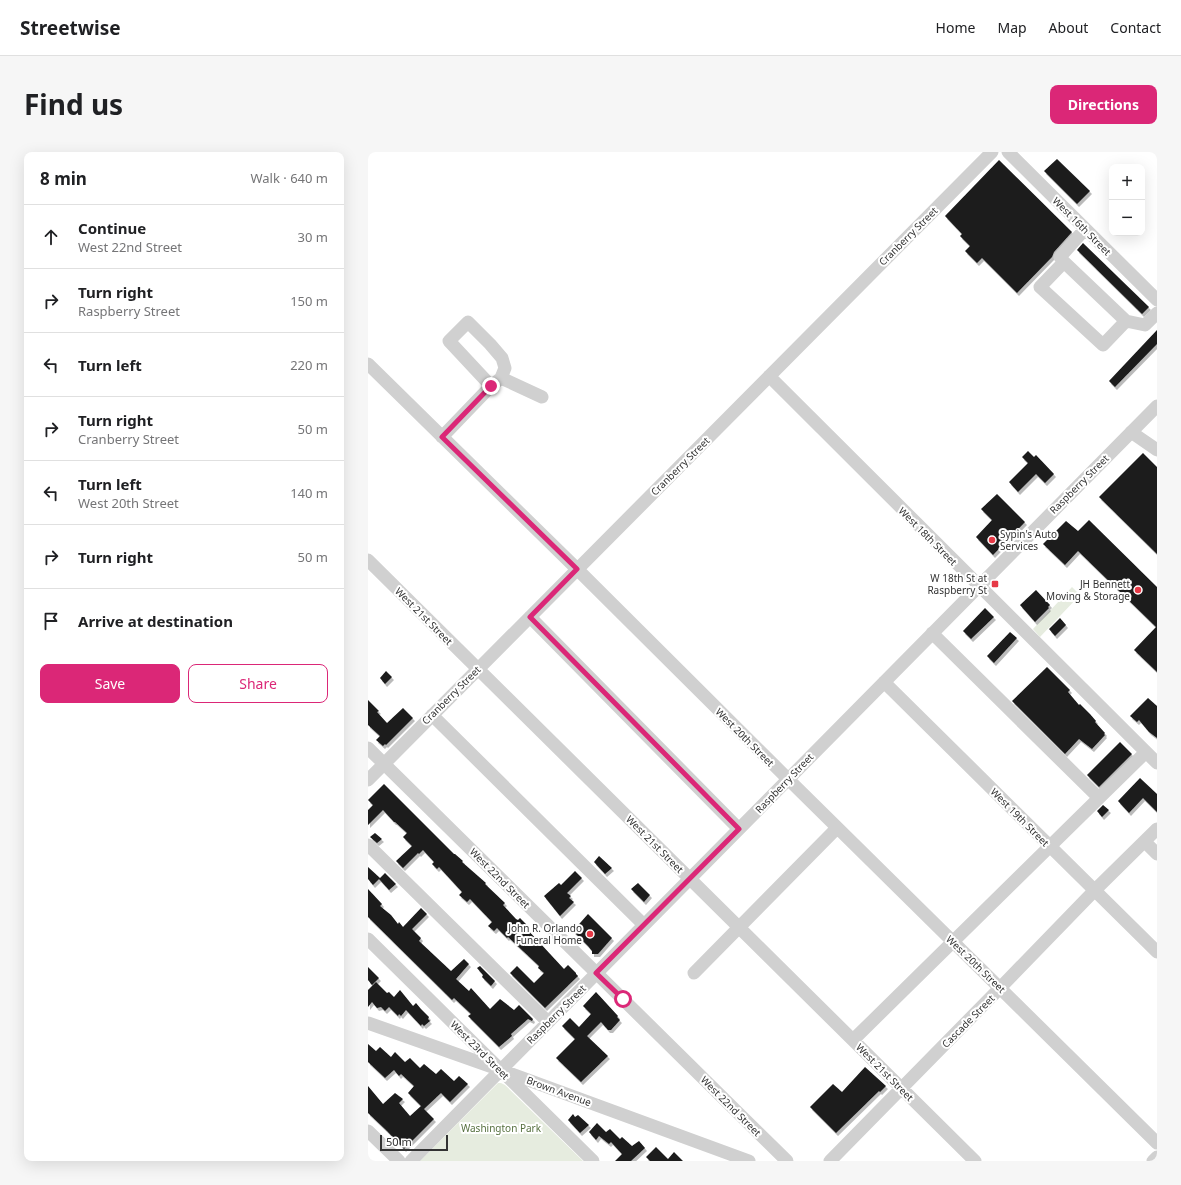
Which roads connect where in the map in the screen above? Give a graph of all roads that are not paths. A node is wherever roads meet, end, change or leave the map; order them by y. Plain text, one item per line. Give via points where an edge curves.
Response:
1 (992, 152) edge
2 (1008, 152) edge
3 (1085, 229) junction
4 (1064, 262) junction
5 (1157, 300) edge
6 (1157, 313) edge
7 (1126, 321) junction
8 (368, 364) edge
9 (768, 376) junction
10 (542, 397) dead end
11 (1157, 406) edge
12 (1131, 432) junction
13 (442, 437) junction
14 (1157, 450) edge
15 (368, 560) edge
16 (577, 569) junction
17 (979, 586) junction
18 (530, 617) junction
19 (932, 633) junction
20 (477, 669) junction
21 (884, 682) junction
22 (432, 715) junction
23 (368, 748) edge
24 (1146, 752) junction
25 (384, 763) junction
26 (1157, 763) edge
27 (788, 779) junction
28 (368, 780) edge
29 (1099, 798) junction
30 (837, 828) junction
31 (739, 829) junction
32 (1157, 829) edge
33 (1145, 842) junction
34 (368, 845) edge
35 (1050, 845) junction
36 (1157, 854) edge
37 (690, 878) junction
38 (1095, 890) junction
39 (644, 925) junction
40 (739, 927) junction
41 (368, 938) edge
42 (953, 941) junction
43 (1157, 952) edge
44 (596, 973) junction
45 (694, 973) dead end
46 (1000, 988) junction
47 (548, 1022) junction
48 (368, 1023) edge
49 (853, 1040) junction
50 (501, 1070) junction
51 (902, 1088) junction
52 (368, 1131) edge
53 (1157, 1143) edge
54 (1157, 1157) edge
55 (742, 1160) edge
56 (399, 1161) edge
57 (411, 1161) edge
58 (593, 1161) edge
59 (786, 1161) edge
60 (830, 1161) edge
61 (975, 1161) edge
62 (1153, 1161) edge

1 - 9 street, Cranberry Street
2 - 3 street, West 16th Street
3 - 4 street via 1060,257
3 - 5 street, West 16th Street
4 - 7 street
4 - 7 street via 1040,287 1103,346
6 - 7 street via 1145,325
8 - 13 street, West 20th Street
9 - 16 street, Cranberry Street
9 - 17 street, West 18th Street
10 - 13 street via 496,382
11 - 12 street, Raspberry Street
12 - 14 street
12 - 17 street, Raspberry Street
13 - 16 street, West 20th Street
15 - 20 street, West 21st Street
16 - 18 street, Cranberry Street
16 - 27 street, West 20th Street
17 - 19 street, Raspberry Street
17 - 24 street, West 18th Street
18 - 20 street, Cranberry Street
18 - 31 street
19 - 21 street, Raspberry Street
19 - 29 street
20 - 22 street, Cranberry Street
20 - 37 street, West 21st Street
21 - 27 street, Raspberry Street
21 - 35 street, West 19th Street
22 - 25 street, Cranberry Street
22 - 39 street
23 - 25 street, West 22nd Street
24 - 26 street, West 18th Street
24 - 29 street
25 - 28 street, Cranberry Street
25 - 44 street, West 22nd Street
27 - 30 street, West 20th Street
27 - 31 street, Raspberry Street
29 - 35 street
30 - 40 street
30 - 42 street, West 20th Street
31 - 37 street, Raspberry Street
32 - 33 street, Cascade Street
33 - 36 street
33 - 38 street, Cascade Street
34 - 47 street
35 - 38 street, West 19th Street
35 - 42 street
37 - 39 street, Raspberry Street
37 - 40 street, West 21st Street
38 - 43 street, West 19th Street
38 - 46 street, Cascade Street
39 - 44 street, Raspberry Street
40 - 45 street
40 - 49 street, West 21st Street
41 - 50 street, West 23rd Street
42 - 46 street, West 20th Street
42 - 49 street
44 - 47 street, Raspberry Street
44 - 59 street, West 22nd Street
46 - 51 street, Cascade Street
46 - 53 street, West 20th Street
47 - 50 street, Raspberry Street
48 - 50 street, Brown Avenue
49 - 51 street, West 21st Street
50 - 55 street, Brown Avenue
50 - 57 street, Raspberry Street
50 - 58 street, West 23rd Street
51 - 60 street, Cascade Street
51 - 61 street, West 21st Street
52 - 56 street
54 - 62 street

